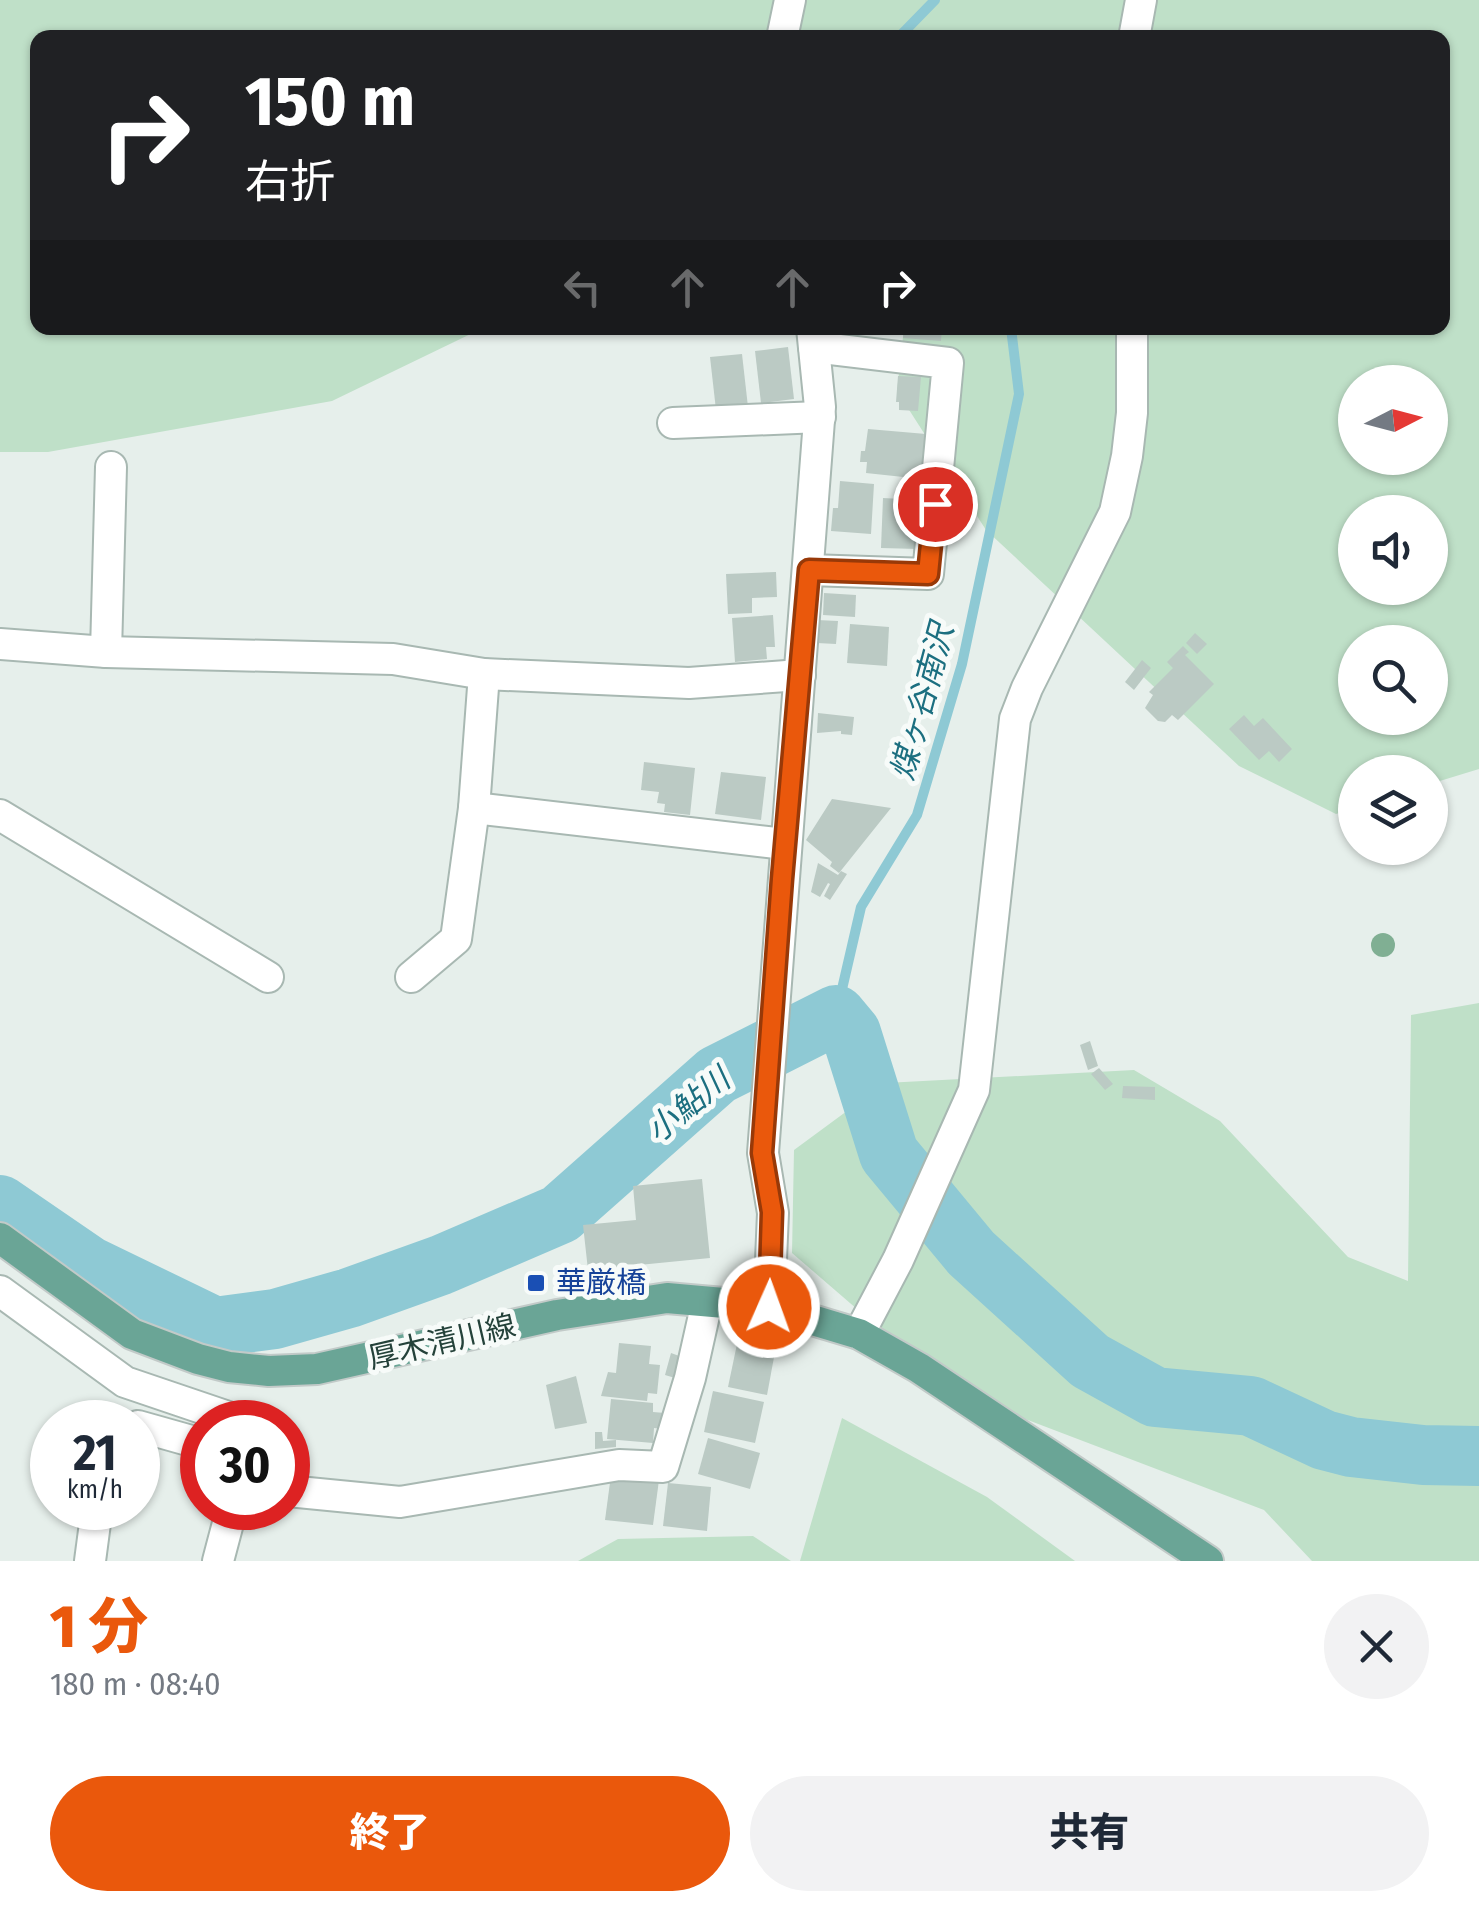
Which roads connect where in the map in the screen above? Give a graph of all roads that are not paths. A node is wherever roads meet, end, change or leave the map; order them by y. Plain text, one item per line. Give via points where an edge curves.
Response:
1 (790, 0) edge
2 (1141, 0) edge
3 (784, 30) edge
4 (1135, 30) edge
5 (1132, 335) edge
6 (813, 337) edge
7 (820, 417) junction
8 (673, 423) dead end
9 (110, 467) dead end
10 (809, 570) junction
11 (0, 644) edge
12 (106, 652) junction
13 (484, 674) junction
14 (800, 675) junction
15 (474, 808) junction
16 (0, 815) edge
17 (785, 844) junction
18 (411, 976) dead end
19 (268, 977) dead end
20 (0, 1238) edge
21 (0, 1292) edge
22 (707, 1302) junction
23 (769, 1307) junction
24 (96, 1310) junction
25 (859, 1334) junction
26 (67, 1341) junction
27 (180, 1401) edge
28 (310, 1493) edge
29 (94, 1530) edge
30 (226, 1530) edge
31 (90, 1561) edge
32 (218, 1561) edge
33 (1208, 1561) edge

1 - 3 street
2 - 4 street
5 - 25 street via 1128,456 1115,512 1015,719 974,1090
6 - 7 street
6 - 10 street via 948,363 928,574
7 - 8 street
7 - 10 street
9 - 12 street
10 - 14 street
11 - 12 street
12 - 13 street via 392,659
13 - 14 street via 689,683
13 - 15 street
14 - 17 street
15 - 17 street
15 - 18 street via 456,939
16 - 19 street
17 - 23 street via 762,1153 772,1212
20 - 24 main road, 厚木清川線
21 - 26 street
22 - 23 main road, 厚木清川線
22 - 24 main road, 厚木清川線 via 667,1298 557,1315 292,1371 198,1359 132,1334
22 - 28 street via 663,1467 619,1465 400,1502
23 - 25 main road, 厚木清川線
24 - 26 street
25 - 33 main road, 厚木清川線
26 - 27 street via 125,1382
29 - 31 street
30 - 32 street

